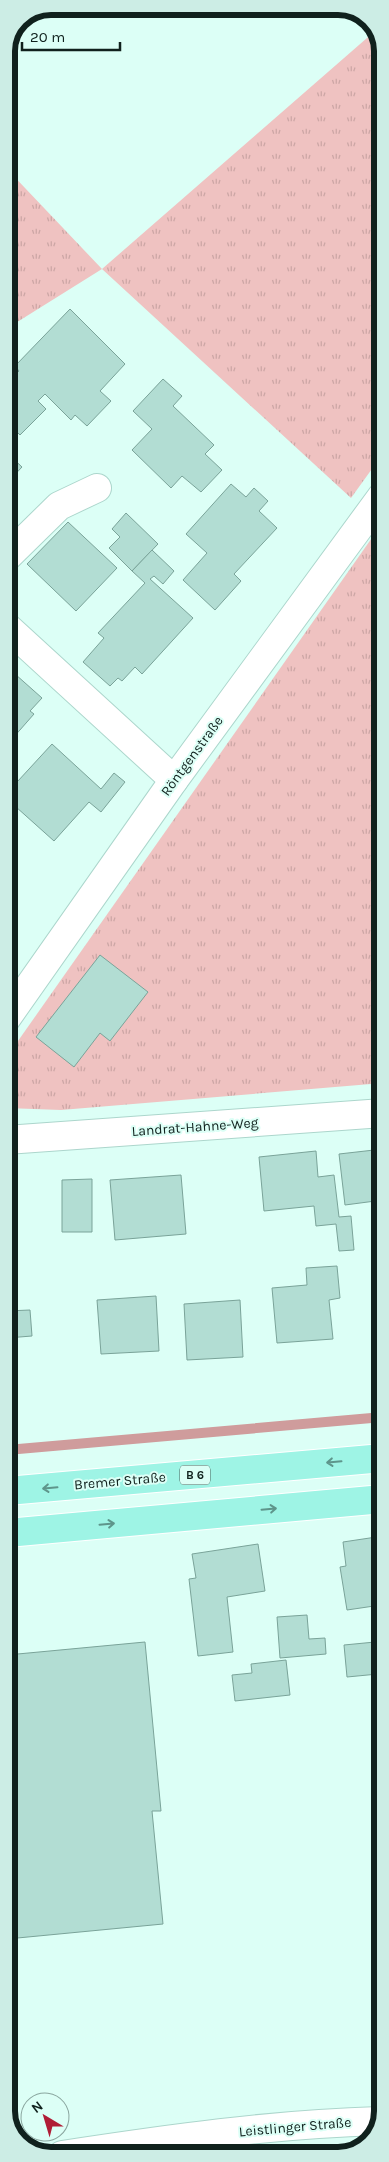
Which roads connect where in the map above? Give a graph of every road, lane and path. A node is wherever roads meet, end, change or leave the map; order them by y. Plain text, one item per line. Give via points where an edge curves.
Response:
1 (97, 488) dead end
2 (374, 507) edge
3 (15, 549) edge
4 (15, 634) edge
5 (174, 780) junction
6 (15, 1006) edge
7 (374, 1114) edge
8 (15, 1139) edge
9 (374, 1459) edge
10 (15, 1491) edge
11 (374, 1500) edge
12 (15, 1532) edge
13 (372, 2121) edge
14 (113, 2147) edge

1 - 3 street via 59,506
2 - 5 street, Röntgenstraße
4 - 5 street
5 - 6 street, Röntgenstraße
7 - 8 street, Landrat-Hahne-Weg
9 -> 10 main road, Bremer Straße / B 6
12 -> 11 main road
13 - 14 street, Leistlinger Straße via 164,2139

